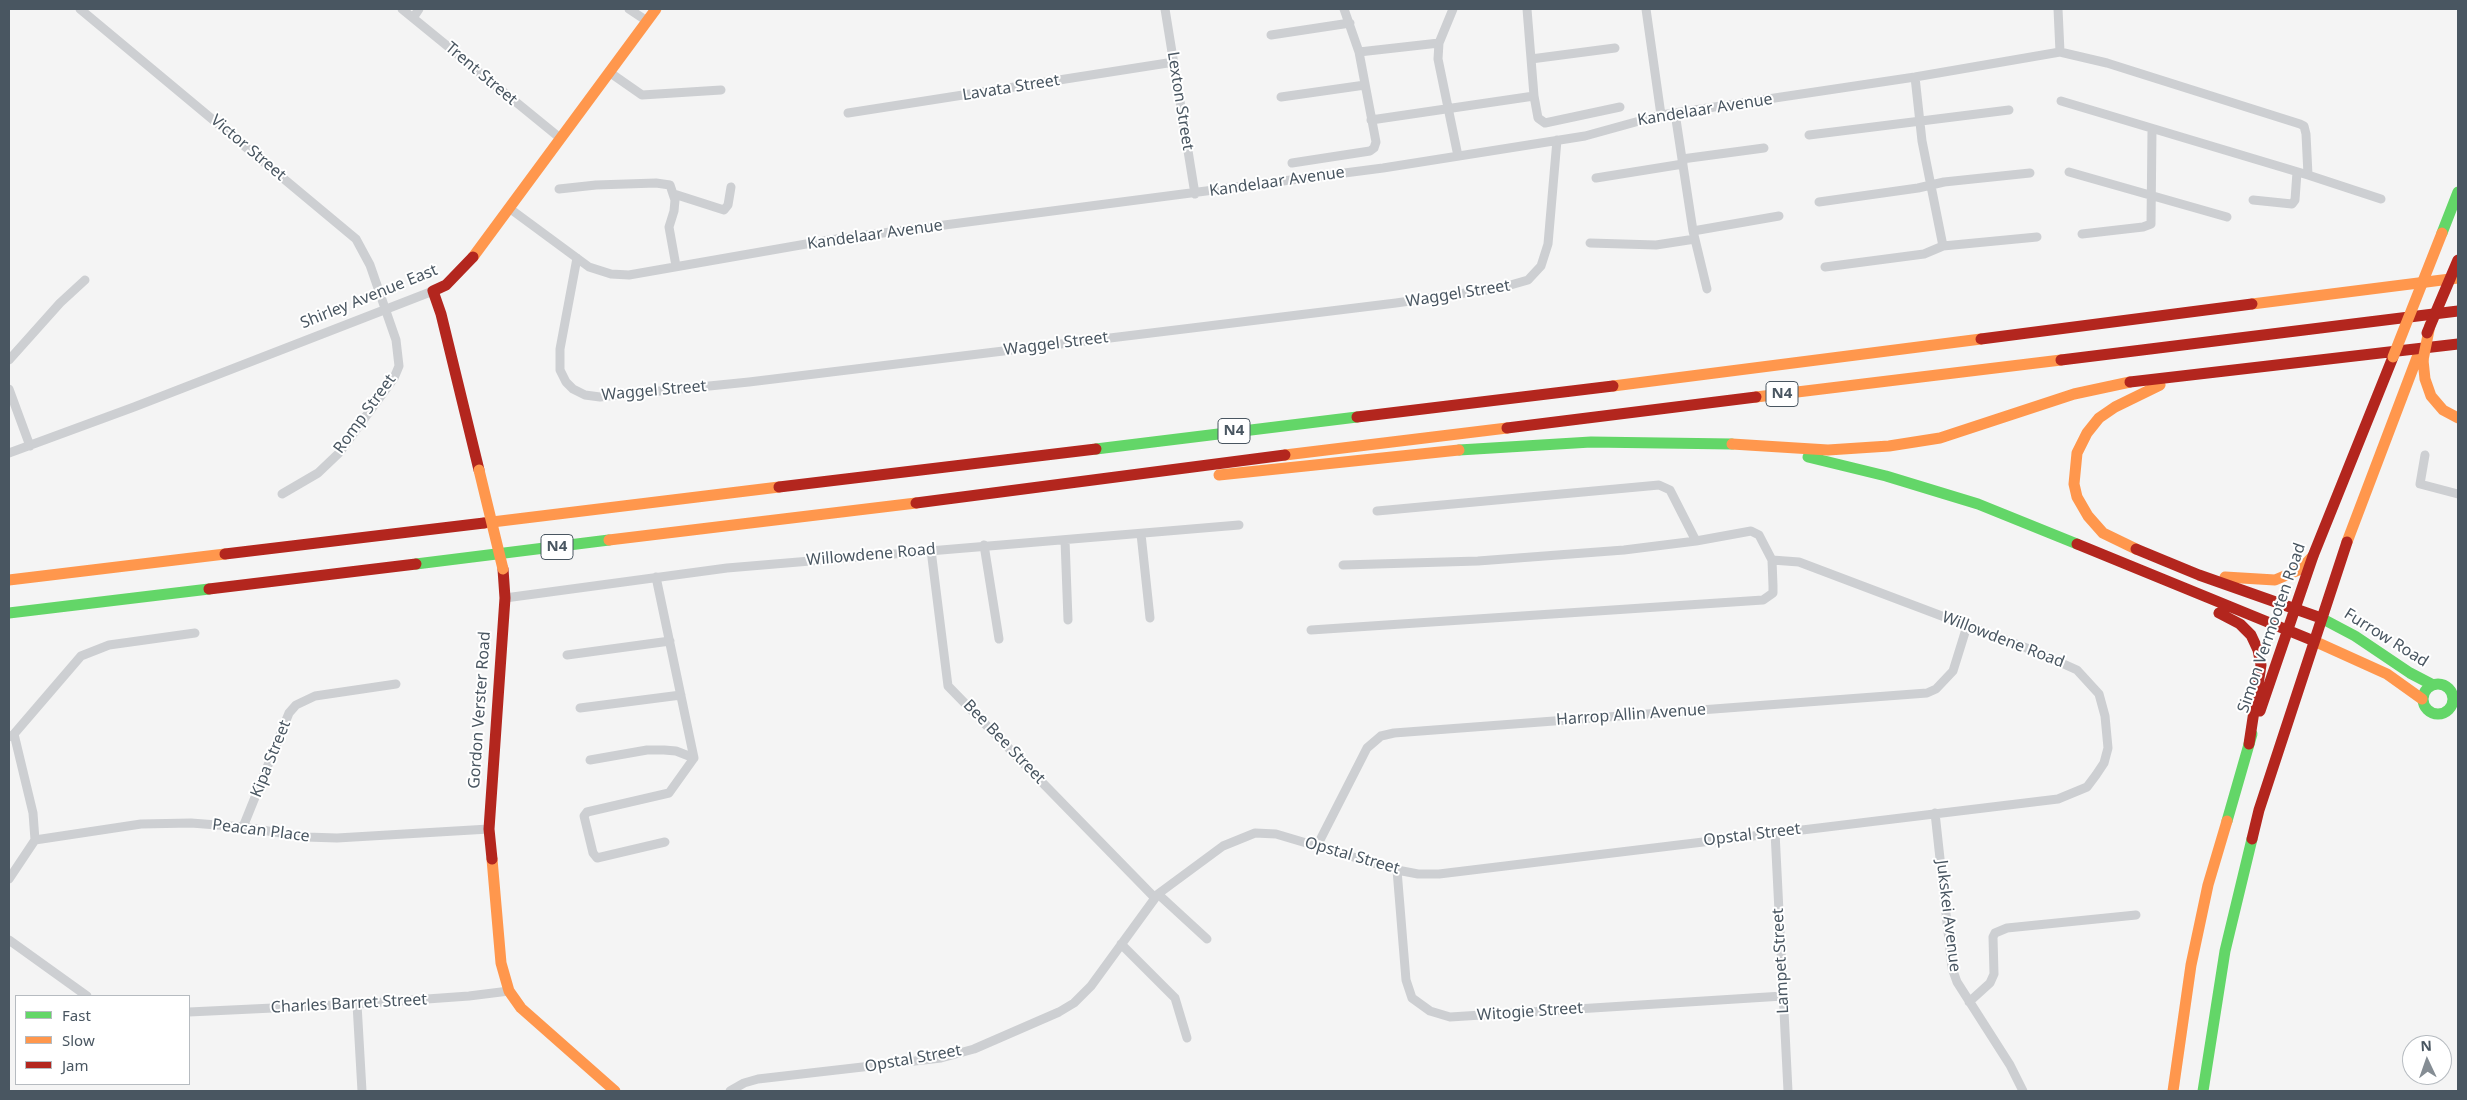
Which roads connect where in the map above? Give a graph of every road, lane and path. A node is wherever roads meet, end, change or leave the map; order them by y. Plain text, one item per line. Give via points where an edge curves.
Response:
1 (80, 9) edge
2 (402, 9) edge
3 (419, 9) edge
4 (628, 9) edge
5 (656, 9) edge
6 (1165, 9) edge
7 (1344, 9) edge
8 (1454, 9) edge
9 (1527, 9) edge
10 (1646, 9) edge
11 (2058, 9) edge
12 (412, 18) junction
13 (647, 20) junction
14 (1350, 24) junction
15 (1271, 35) dead end
16 (1439, 43) junction
17 (1615, 48) dead end
18 (1359, 52) junction
19 (2060, 52) junction
20 (1531, 60) junction
21 (1174, 62) junction
22 (609, 72) junction
23 (1915, 77) junction
24 (1365, 85) junction
25 (721, 90) dead end
26 (1534, 96) junction
27 (1280, 97) dead end
28 (2061, 101) dead end
29 (1620, 107) dead end
30 (1448, 108) junction
31 (2010, 110) dead end
32 (848, 113) dead end
33 (1675, 113) junction
34 (1661, 115) junction
35 (1372, 120) junction
36 (1920, 120) junction
37 (2152, 130) junction
38 (1809, 135) dead end
39 (560, 138) junction
40 (1558, 140) junction
41 (1764, 148) dead end
42 (1458, 156) junction
43 (1682, 161) junction
44 (1292, 163) dead end
45 (2030, 172) dead end
46 (2069, 172) dead end
47 (2297, 172) junction
48 (2308, 175) junction
49 (1596, 178) dead end
50 (1931, 185) junction
51 (731, 187) dead end
52 (559, 189) dead end
53 (2458, 192) edge
54 (674, 194) junction
55 (1195, 194) junction
56 (2150, 194) junction
57 (2381, 199) dead end
58 (2252, 200) dead end
59 (1819, 202) dead end
60 (509, 208) junction
61 (1779, 216) dead end
62 (2227, 217) dead end
63 (2082, 234) dead end
64 (1694, 235) junction
65 (2037, 237) dead end
66 (1590, 243) dead end
67 (1943, 246) junction
68 (577, 258) junction
69 (2458, 260) edge
70 (676, 266) junction
71 (1825, 267) dead end
72 (2458, 270) edge
73 (2458, 278) edge
74 (86, 280) dead end
75 (2394, 285) junction
76 (1707, 288) dead end
77 (433, 291) junction
78 (386, 310) junction
79 (2458, 311) edge
80 (2458, 343) edge
81 (2421, 358) junction
82 (9, 360) edge
83 (2184, 377) junction
84 (9, 389) edge
85 (2458, 418) edge
86 (1746, 445) junction
87 (30, 446) junction
88 (9, 453) edge
89 (2425, 455) dead end
90 (282, 494) dead end
91 (2458, 494) edge
92 (968, 497) junction
93 (1377, 511) dead end
94 (1239, 526) dead end
95 (1142, 534) junction
96 (1065, 540) junction
97 (1696, 541) junction
98 (984, 545) junction
99 (932, 550) junction
100 (2312, 556) junction
101 (1772, 560) junction
102 (1343, 565) dead end
103 (2124, 565) junction
104 (98, 569) junction
105 (9, 575) edge
106 (2199, 575) junction
107 (656, 577) junction
108 (9, 580) edge
109 (505, 598) junction
110 (2295, 609) junction
111 (9, 614) edge
112 (1150, 618) dead end
113 (2321, 618) junction
114 (1068, 620) dead end
115 (1967, 626) junction
116 (1310, 630) dead end
117 (2287, 630) junction
118 (195, 633) dead end
119 (998, 639) dead end
120 (670, 641) junction
121 (2314, 641) junction
122 (567, 655) dead end
123 (396, 684) dead end
124 (2433, 684) junction
125 (681, 695) junction
126 (2422, 699) junction
127 (2456, 699) edge
128 (580, 708) dead end
129 (2446, 712) junction
130 (2458, 714) edge
131 (12, 735) edge
132 (2249, 744) junction
133 (694, 758) junction
134 (590, 760) dead end
135 (2058, 799) joint
136 (1936, 813) junction
137 (243, 827) junction
138 (489, 829) junction
139 (1775, 832) junction
140 (35, 840) junction
141 (665, 842) dead end
142 (1316, 846) junction
143 (1397, 870) junction
144 (9, 879) edge
145 (1157, 896) junction
146 (2136, 915) dead end
147 (1207, 939) dead end
148 (9, 940) edge
149 (1121, 944) junction
150 (509, 991) junction
151 (86, 995) edge
152 (1783, 996) junction
153 (1969, 1002) junction
154 (357, 1004) junction
155 (190, 1012) edge
156 (1187, 1038) dead end
157 (362, 1091) edge
158 (616, 1091) edge
159 (730, 1091) edge
160 (1788, 1091) edge
161 (2023, 1091) edge
162 (2173, 1091) edge
163 (2203, 1091) edge

1 - 78 street, Victor Street via 359,242
2 - 12 street, Trent Street
3 - 12 street
4 - 13 street
5 - 13 main road, Shirley Avenue East
6 - 21 street, Lexton Street
7 - 14 street
8 - 16 street
9 - 20 street
10 - 34 street
11 - 19 street
12 - 39 street, Trent Street
13 - 22 main road, Shirley Avenue East
14 - 15 street
14 - 18 street
16 - 18 street
16 - 30 street via 1438,59
17 - 20 street
18 - 24 street
19 - 23 street, Kandelaar Avenue
19 - 48 street via 2106,63 2300,124 2306,134
20 - 26 street
21 - 32 street, Lavata Street
21 - 55 street, Lexton Street
22 - 25 street via 642,94
22 - 39 main road, Shirley Avenue East
23 - 33 street, Kandelaar Avenue
23 - 36 street
24 - 27 street
24 - 35 street
26 - 29 street via 1538,118 1545,123
26 - 30 street
28 - 37 street
30 - 35 street
30 - 42 street
31 - 36 street
33 - 34 street, Kandelaar Avenue
33 - 43 street
34 - 40 street, Kandelaar Avenue
35 - 44 street via 1376,142 1370,151
36 - 38 street
36 - 50 street
37 - 47 street
37 - 56 street
39 - 60 main road, Shirley Avenue East
40 - 42 street, Kandelaar Avenue
40 - 68 street, Waggel Street via 1548,244 1541,266 1528,280 1500,288 1415,301 740,383 600,397 573,389 560,370 560,349
41 - 43 street
42 - 55 street, Kandelaar Avenue
43 - 49 street
43 - 64 street
45 - 50 street
46 - 56 street
47 - 48 street
47 - 58 street via 2292,204
48 - 57 street
50 - 59 street
50 - 67 street
51 - 54 street via 724,210
52 - 54 street via 656,183 670,185
53 - 100 main road, Simon Vermooten Road, bridge
54 - 70 street via 674,211 669,227
55 - 70 street, Kandelaar Avenue via 829,240
56 - 62 street
56 - 63 street via 2152,218 2149,226
60 - 68 street, Kandelaar Avenue
60 - 77 main road, Shirley Avenue East via 465,267
61 - 64 street
64 - 66 street via 1656,245
64 - 76 street
65 - 67 street
67 - 71 street via 1924,254
68 - 70 street, Kandelaar Avenue via 594,269 611,274
69 - 81 main road, bridge via 2430,326
72 - 75 main road
73 - 75 main road, N4
74 - 82 street via 60,303
75 - 104 main road, N4 via 1523,397
77 - 78 street, Shirley Avenue East
77 - 109 main road, Gordon Verster Road, bridge via 504,569
78 - 87 street, Shirley Avenue East
78 - 90 street, Romp Street via 399,358 394,378 331,461 318,473
79 - 92 main road, N4 via 1105,477
80 - 83 main road
81 - 85 main road via 2430,396 2443,410
81 - 113 main road via 2353,524
83 - 86 main road via 2093,389 1964,431 1914,442 1828,450
83 - 106 main road, Furrow Road via 2131,397 2099,418 2077,453 2074,484 2079,501 2102,533
84 - 87 street
86 - 92 main road via 1646,440 1511,446
86 - 103 main road via 1840,464 1949,494
87 - 88 street, Shirley Avenue East
89 - 91 street via 2420,484
92 - 111 main road, N4
93 - 97 street via 1659,485 1670,490
94 - 95 street, Willowdene Road
95 - 96 street, Willowdene Road
95 - 112 street
96 - 98 street, Willowdene Road
96 - 114 street
97 - 101 street via 1751,531 1760,535
97 - 102 street via 1478,561
98 - 99 street, Willowdene Road
98 - 119 street
99 - 107 street, Willowdene Road
99 - 145 street, Bee Bee Street via 948,686
100 - 106 main road via 2300,569 2275,580
100 - 110 main road, Simon Vermooten Road
101 - 115 street, Willowdene Road via 1799,562
101 - 116 street via 1773,592 1763,600
103 - 117 main road, Furrow Road
103 - 132 main road via 2240,624 2251,635 2260,665
104 - 105 main road
104 - 108 main road, N4
106 - 110 main road, Furrow Road
107 - 109 street, Willowdene Road
107 - 120 street
109 - 138 main road, Gordon Verster Road
110 - 113 main road, Furrow Road
110 - 117 main road, Simon Vermooten Road
113 - 121 main road
113 - 124 main road, Furrow Road
115 - 135 street, Willowdene Road via 2077,670 2099,694 2107,732 2108,748 2104,762 2087,787
115 - 142 street, Harrop Allin Avenue via 1953,671 1936,689 1927,693 1381,736 1367,748
117 - 121 main road, Furrow Road
117 - 132 main road, Simon Vermooten Road
118 - 131 street via 109,645 86,653
120 - 122 street
120 - 125 street
121 - 126 main road, Furrow Road via 2387,674
121 - 163 main road via 2247,854 2225,951
123 - 137 street, Kipa Street via 315,696 296,705 289,714
124 - 126 main road
124 - 127 main road via 2446,686
125 - 128 street
125 - 133 street
126 - 129 main road via 2424,707 2431,713
127 - 129 main road
129 - 130 main road
131 - 140 street via 33,813
132 - 162 main road, Simon Vermooten Road via 2208,885 2191,965
133 - 134 street via 676,751 647,750
133 - 141 street via 669,793 587,812 584,816 597,858
135 - 136 street, Opstal Street
136 - 139 street, Opstal Street
136 - 153 street, Jukskei Avenue via 1952,968
137 - 138 street, Peacan Place via 306,837 336,838
137 - 140 street, Peacan Place via 142,824
138 - 150 main road, Gordon Verster Road via 501,963
139 - 143 street, Opstal Street via 1439,874
139 - 152 street, Lampet Street
140 - 144 street
142 - 143 street, Opstal Street
142 - 145 street, Opstal Street via 1276,834 1255,833 1223,846
143 - 152 street, Witogie Street via 1406,980 1412,998 1430,1011 1450,1017
145 - 147 street, Bee Bee Street
145 - 149 street, Opstal Street
146 - 153 street via 2008,928 1995,933 1992,937 1994,974 1990,983
148 - 151 street
149 - 156 street via 1175,998
149 - 159 street, Opstal Street via 1091,986 1074,1003 974,1049 914,1063 758,1079
150 - 154 street, Charles Barret Street
150 - 158 main road, Gordon Verster Road via 536,1023
152 - 160 street, Lampet Street
153 - 161 street, Jukskei Avenue
154 - 155 street, Charles Barret Street
154 - 157 street

